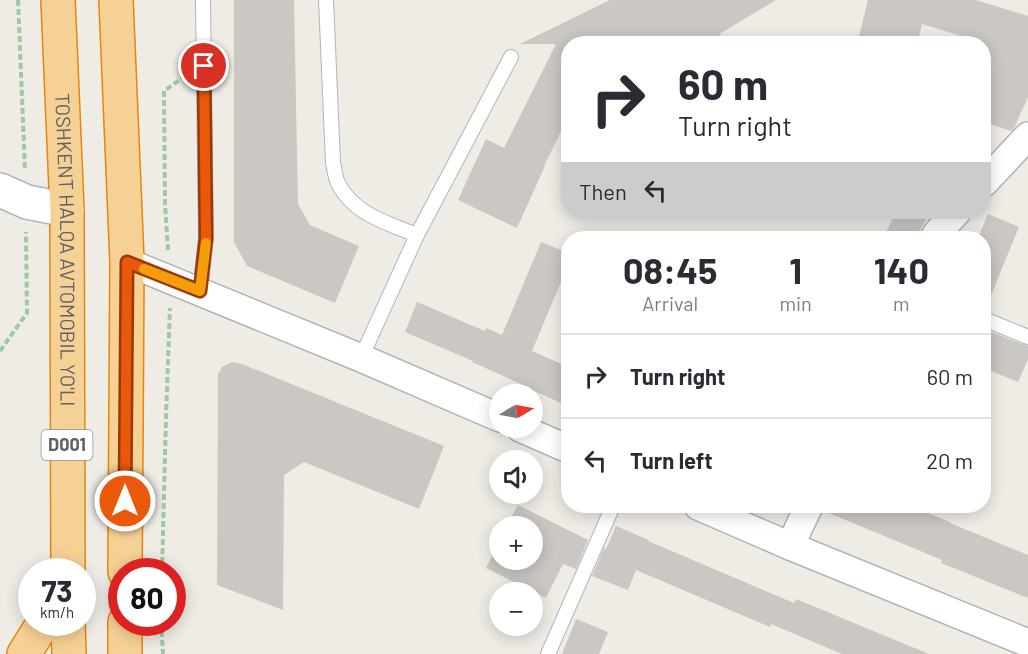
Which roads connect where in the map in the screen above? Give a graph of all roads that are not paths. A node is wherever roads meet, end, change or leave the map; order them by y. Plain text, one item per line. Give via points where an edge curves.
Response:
1 (58, 0) edge
2 (116, 0) edge
3 (203, 0) edge
4 (326, 0) edge
5 (511, 57) dead end
6 (1028, 136) edge
7 (991, 176) edge
8 (0, 190) edge
9 (67, 210) junction
10 (950, 219) edge
11 (939, 231) edge
12 (417, 235) junction
13 (127, 262) junction
14 (200, 291) junction
15 (991, 322) edge
16 (1028, 337) edge
17 (361, 358) junction
18 (489, 413) edge
19 (543, 438) edge
20 (561, 446) edge
21 (610, 513) edge
22 (714, 513) edge
23 (806, 513) edge
24 (790, 546) junction
25 (68, 558) edge
26 (125, 558) edge
27 (35, 636) edge
28 (68, 636) edge
29 (1028, 643) edge
30 (24, 654) edge
31 (69, 654) edge
32 (548, 654) edge

1 - 9 highway, TOSHKENT HALQA AVTOMOBIL YO'LI / D001
2 - 13 highway
3 - 14 lane via 206,228
4 - 12 lane via 337,180 345,195 370,216
5 - 12 lane
6 - 7 street
8 - 9 street via 27,202
9 - 25 highway, TOSHKENT HALQA AVTOMOBIL YO'LI / D001
10 - 11 street
12 - 17 lane
13 - 14 street
13 - 26 highway
14 - 17 street
15 - 16 lane
17 - 18 street
19 - 20 street
21 - 32 lane
22 - 24 street
23 - 24 street
24 - 29 street
27 - 30 highway
28 - 31 highway

